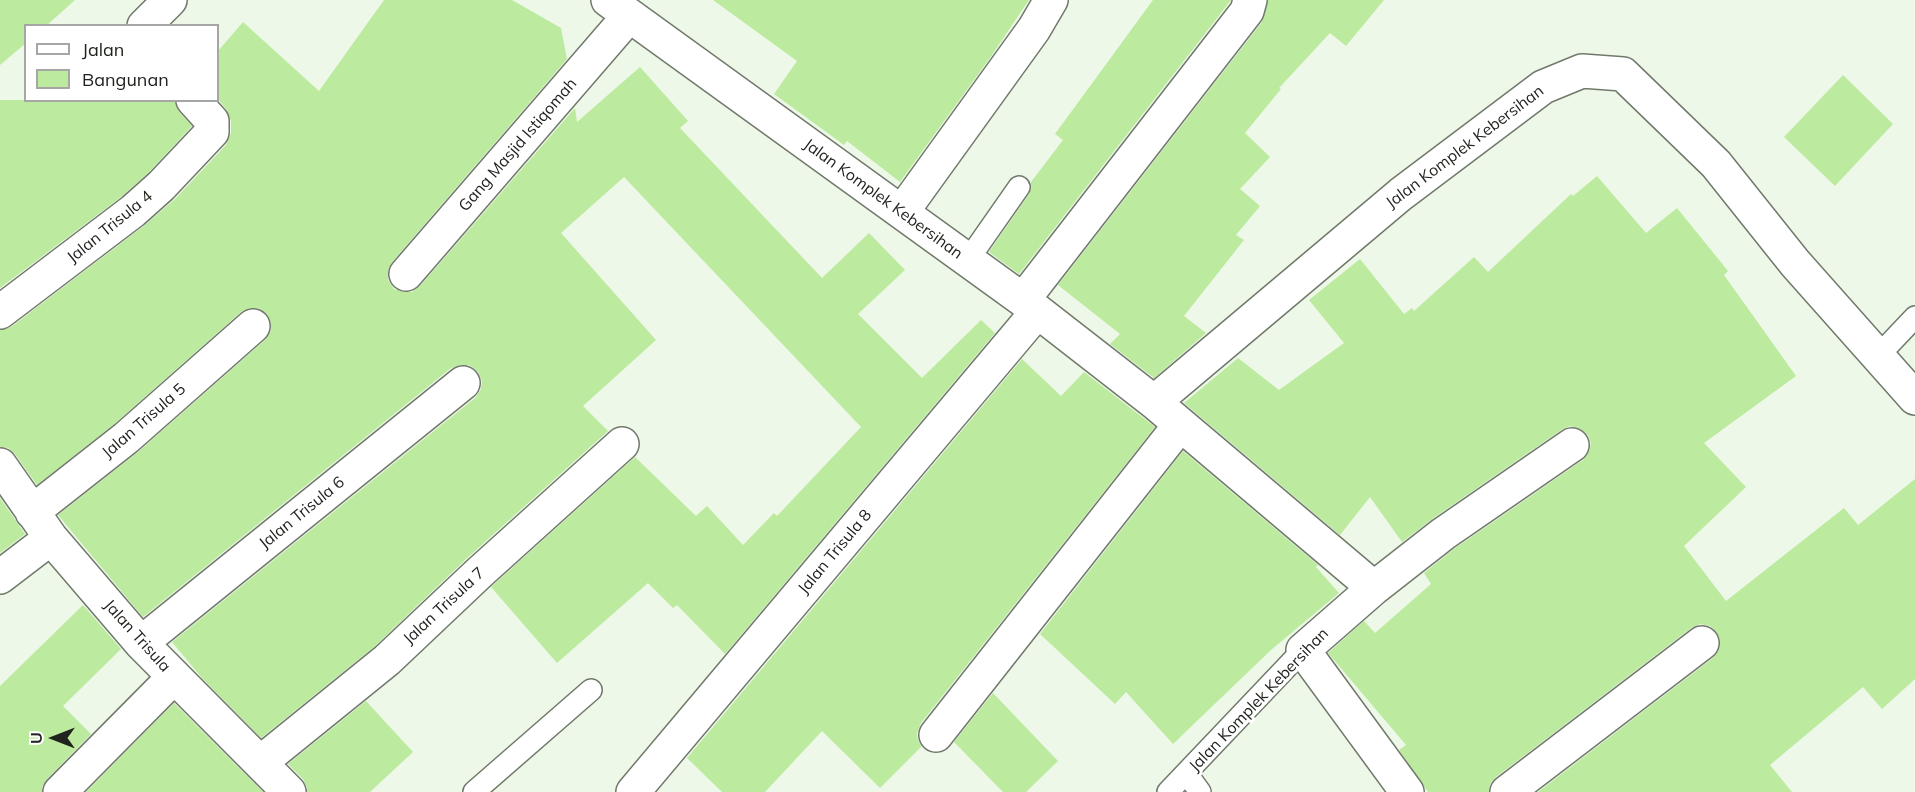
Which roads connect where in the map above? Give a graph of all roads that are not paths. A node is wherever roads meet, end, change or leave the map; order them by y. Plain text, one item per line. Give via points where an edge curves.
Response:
1 (170, 0) edge
2 (1051, 0) edge
3 (1250, 0) edge
4 (618, 8) edge
5 (146, 24) edge
6 (195, 102) edge
7 (1018, 188) dead end
8 (902, 212) junction
9 (968, 260) junction
10 (406, 274) dead end
11 (1030, 306) junction
12 (0, 312) edge
13 (1915, 317) edge
14 (253, 326) dead end
15 (1878, 356) junction
16 (464, 384) dead end
17 (1915, 398) edge
18 (1154, 402) junction
19 (1180, 425) junction
20 (622, 444) dead end
21 (1572, 445) dead end
22 (0, 465) edge
23 (32, 512) junction
24 (51, 538) junction
25 (0, 577) edge
26 (1374, 588) junction
27 (1701, 643) dead end
28 (141, 644) junction
29 (1303, 650) junction
30 (174, 677) junction
31 (591, 690) dead end
32 (936, 735) dead end
33 (261, 762) junction
34 (1187, 774) junction
35 (60, 792) edge
36 (289, 792) edge
37 (474, 792) edge
38 (633, 792) edge
39 (1168, 792) edge
40 (1200, 792) edge
41 (1407, 792) edge
42 (1507, 792) edge

1 - 5 street
2 - 8 street
3 - 11 street, Jalan Trisula 8 via 1247,11
4 - 8 street, Jalan Komplek Kebersihan
4 - 10 street, Gang Masjid Istiqomah
6 - 12 street, Jalan Trisula 4 via 212,121 212,132 133,211
7 - 9 lane
8 - 9 street, Jalan Komplek Kebersihan
9 - 11 street, Jalan Komplek Kebersihan
11 - 18 street, Jalan Komplek Kebersihan
11 - 38 street, Jalan Trisula 8
13 - 15 lane
14 - 23 street, Jalan Trisula 5 via 126,438
15 - 17 street, Jalan Komplek Kebersihan
15 - 18 street, Jalan Komplek Kebersihan via 1716,164 1623,74 1581,71 1543,87 1401,194
16 - 28 street, Jalan Trisula 6
18 - 19 street, Jalan Komplek Kebersihan
19 - 26 street, Jalan Komplek Kebersihan
19 - 32 street
20 - 33 street, Jalan Trisula 7 via 387,660
21 - 26 street, Jalan Komplek Kebersihan via 1443,534
22 - 23 street, Jalan Trisula
23 - 24 street, Jalan Trisula
24 - 25 street
24 - 28 street, Jalan Trisula
26 - 29 street, Jalan Komplek Kebersihan
27 - 42 street
28 - 30 street, Jalan Trisula
29 - 34 lane, Jalan Komplek Kebersihan
29 - 41 street
30 - 33 street, Jalan Trisula
30 - 35 street
31 - 37 lane
33 - 36 street, Jalan Trisula
34 - 39 lane
34 - 40 lane, Jalan Komplek Kebersihan

